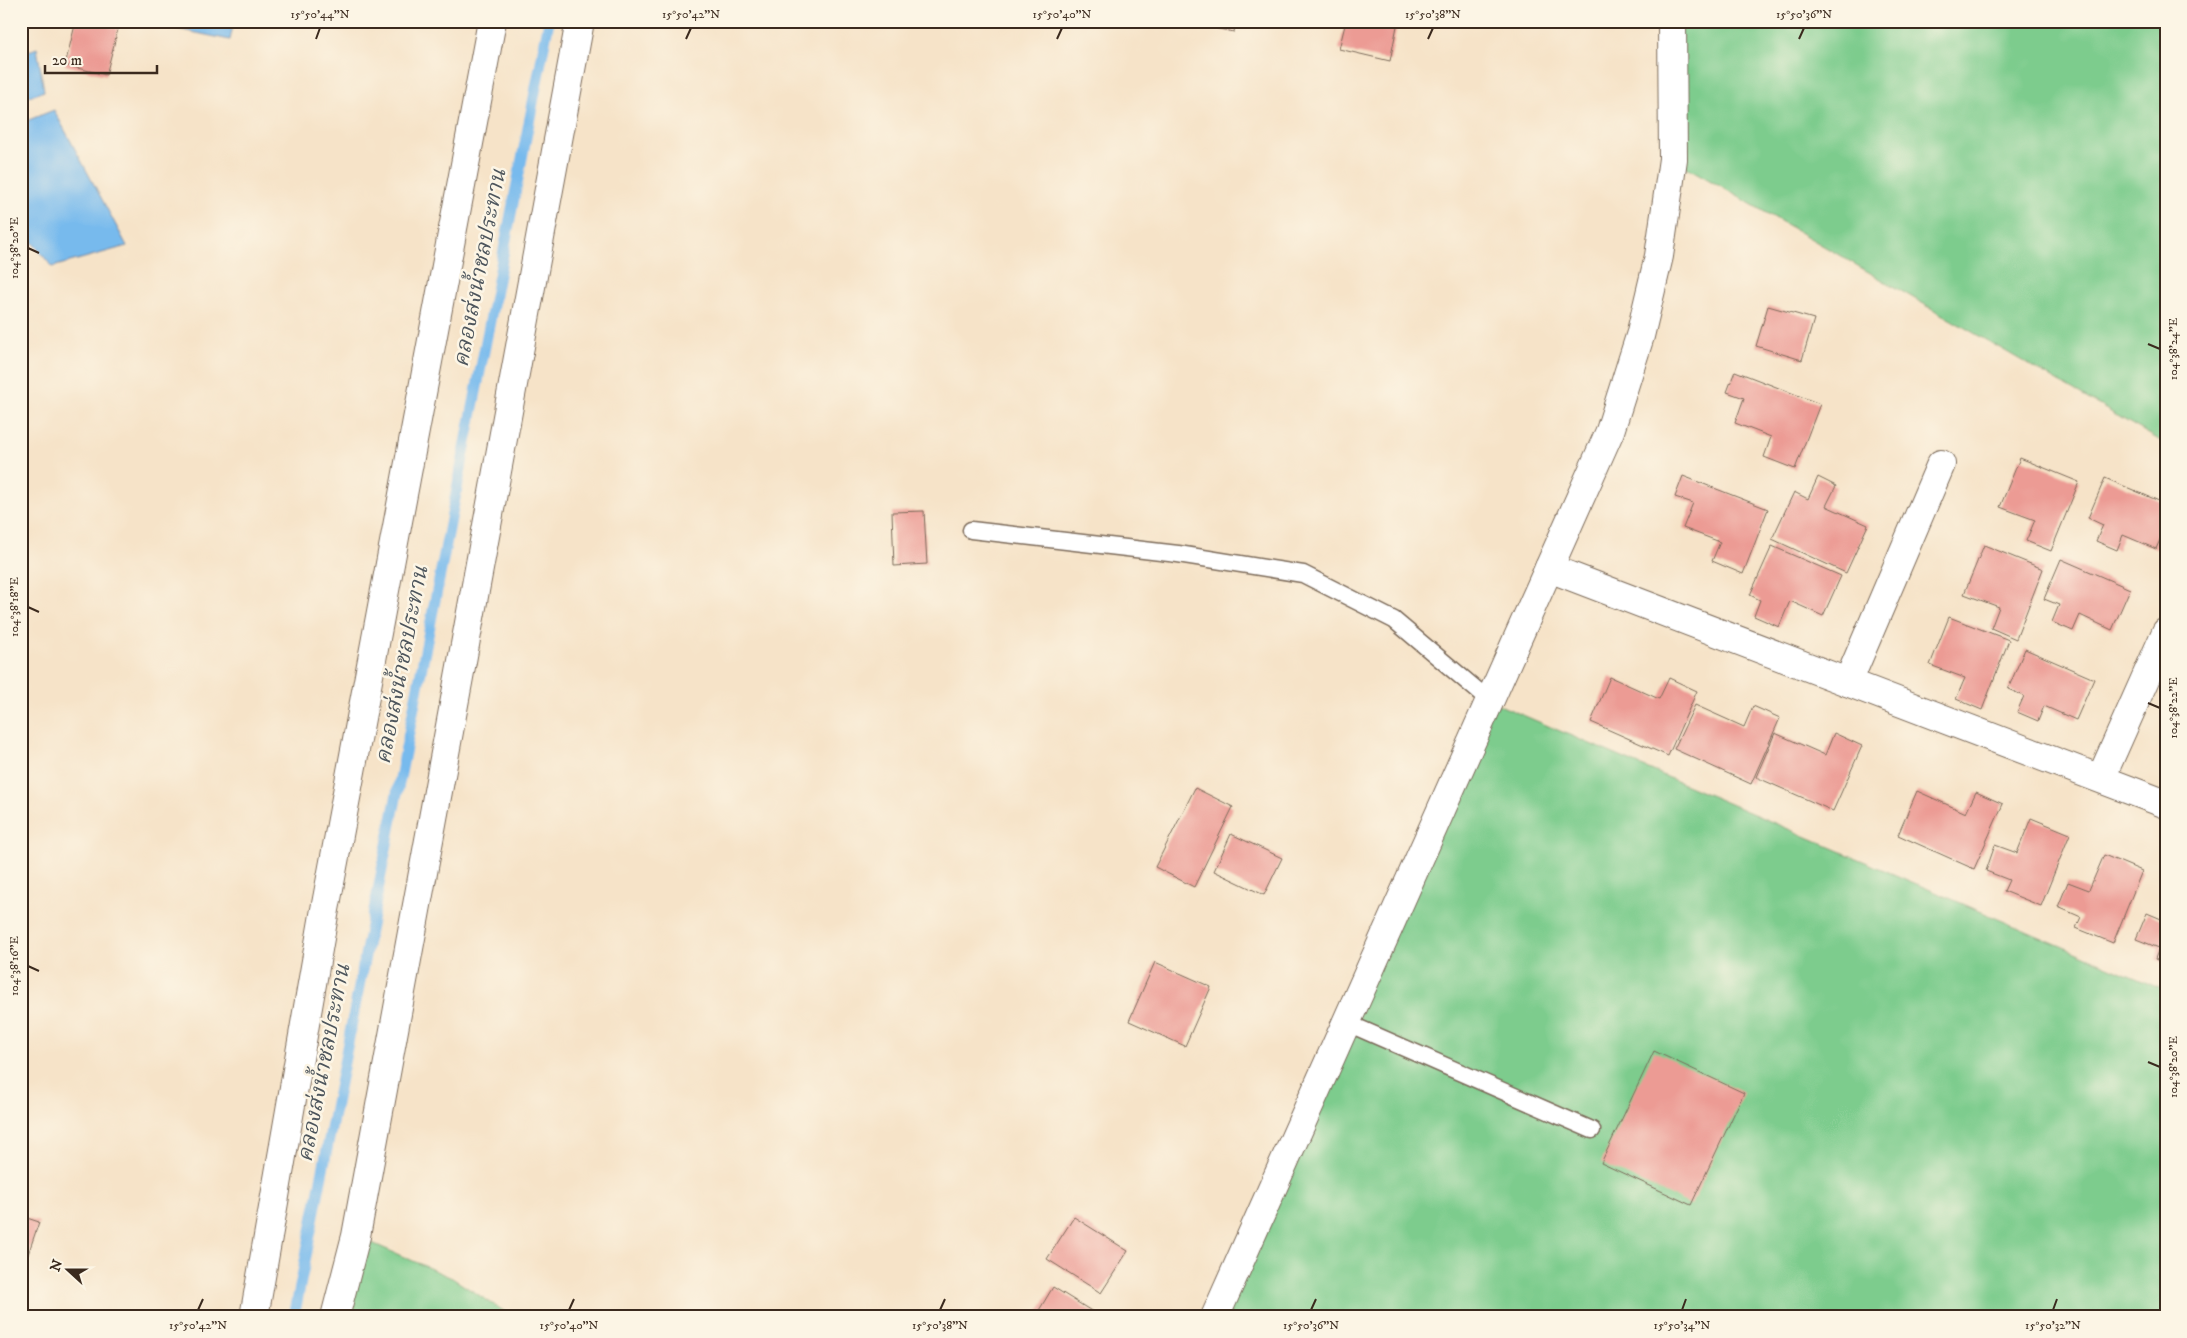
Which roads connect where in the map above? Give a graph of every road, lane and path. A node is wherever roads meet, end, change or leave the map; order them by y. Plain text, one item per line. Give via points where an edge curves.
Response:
1 (492, 21) edge
2 (580, 21) edge
3 (1672, 21) edge
4 (1941, 464) dead end
5 (972, 530) dead end
6 (1549, 568) junction
7 (2166, 632) edge
8 (1848, 682) junction
9 (1490, 701) junction
10 (2101, 778) junction
11 (2166, 804) edge
12 (1345, 1022) junction
13 (1592, 1130) dead end
14 (254, 1317) edge
15 (335, 1317) edge
16 (1215, 1317) edge

1 - 14 street via 324,915
2 - 15 street via 356,1236
3 - 6 street via 1673,159 1659,256 1640,336 1610,430
4 - 8 street
5 - 9 lane via 1178,554 1303,574 1394,620
6 - 8 street
6 - 9 street
7 - 10 street
8 - 10 street
9 - 12 street
10 - 11 street
12 - 13 lane
12 - 16 street

